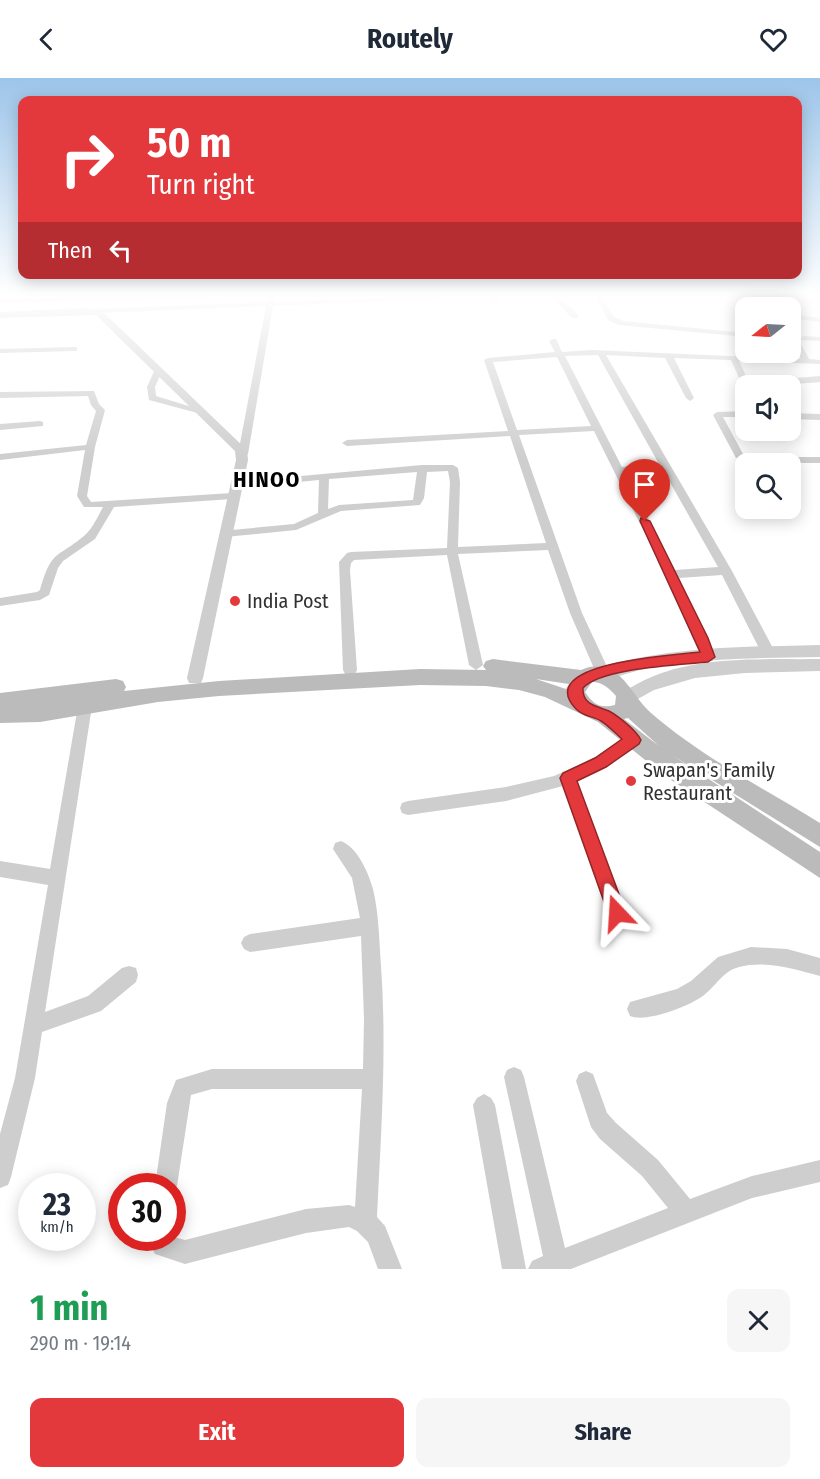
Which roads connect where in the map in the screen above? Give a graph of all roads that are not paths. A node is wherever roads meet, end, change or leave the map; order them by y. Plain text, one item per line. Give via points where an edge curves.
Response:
1 (53, 350) edge
2 (137, 350) edge
3 (261, 350) edge
4 (557, 350) edge
5 (0, 351) edge
6 (801, 351) edge
7 (602, 353) junction
8 (559, 354) junction
9 (668, 355) junction
10 (734, 359) junction
11 (807, 362) junction
12 (820, 362) edge
13 (158, 371) junction
14 (820, 379) edge
15 (0, 395) edge
16 (690, 398) dead end
17 (202, 413) junction
18 (735, 414) edge
19 (801, 416) edge
20 (820, 417) edge
21 (40, 424) dead end
22 (0, 427) edge
23 (597, 428) junction
24 (513, 433) junction
25 (347, 442) dead end
26 (90, 447) junction
27 (243, 454) junction
28 (0, 457) edge
29 (820, 460) edge
30 (666, 466) junction
31 (422, 468) junction
32 (620, 470) junction
33 (324, 477) junction
34 (234, 491) junction
35 (110, 505) junction
36 (323, 513) junction
37 (225, 533) junction
38 (553, 546) junction
39 (452, 553) junction
40 (726, 571) junction
41 (671, 574) junction
42 (0, 602) edge
43 (820, 651) edge
44 (768, 652) junction
45 (708, 657) junction
46 (820, 665) edge
47 (476, 666) junction
48 (350, 670) junction
49 (595, 675) junction
50 (195, 678) junction
51 (0, 701) edge
52 (627, 701) junction
53 (580, 704) junction
54 (85, 706) junction
55 (0, 715) edge
56 (605, 716) junction
57 (633, 740) junction
58 (568, 778) junction
59 (408, 808) dead end
60 (820, 836) edge
61 (341, 849) dead end
62 (820, 866) edge
63 (0, 869) edge
64 (57, 878) junction
65 (617, 913) dead end
66 (370, 926) junction
67 (250, 943) dead end
68 (820, 968) edge
69 (129, 975) dead end
70 (638, 1009) dead end
71 (33, 1026) junction
72 (513, 1077) dead end
73 (372, 1079) junction
74 (586, 1082) dead end
75 (484, 1105) dead end
76 (820, 1171) edge
77 (168, 1173) edge
78 (0, 1177) edge
79 (685, 1211) junction
80 (365, 1222) junction
81 (181, 1251) edge
82 (548, 1266) edge
83 (390, 1269) edge
84 (514, 1269) edge

1 - 5 street
2 - 13 street
3 - 27 street
4 - 8 street
6 - 11 street
7 - 8 street
7 - 9 street
7 - 30 street
8 - 23 street
8 - 24 street via 487,361
9 - 10 street
9 - 16 street
10 - 11 street
10 - 14 street via 743,378
11 - 12 street
13 - 17 street
13 - 17 street via 151,387 152,398
15 - 26 street via 91,393 101,410
17 - 27 street
18 - 29 street via 717,415 739,456 753,460
19 - 20 street
21 - 22 street
23 - 24 street
23 - 32 street
24 - 25 street
24 - 38 street
26 - 28 street
26 - 35 street via 83,501 92,506
27 - 34 street
30 - 32 street
30 - 40 street
31 - 33 street
31 - 36 street via 416,503 339,508
31 - 39 street via 454,470
32 - 41 street
33 - 34 street
33 - 36 street
34 - 35 street
34 - 37 street
35 - 42 street via 92,536 52,567 45,592
36 - 37 street via 296,527
37 - 50 street
38 - 39 street
38 - 49 street
39 - 47 street
39 - 48 street via 363,554 348,558 344,570
40 - 41 street
40 - 44 street
41 - 45 street
43 - 44 street
44 - 45 street
45 - 49 street via 628,666
46 - 52 street via 678,673 651,683
47 - 48 main road
47 - 49 main road
48 - 50 main road
49 - 52 main road via 617,682
49 - 53 main road via 576,686
50 - 51 main road
52 - 56 main road via 619,713
52 - 60 main road via 673,745
53 - 54 main road via 511,681 460,677 197,690
53 - 56 main road
54 - 55 main road
54 - 64 street
56 - 57 main road
57 - 58 street via 600,763
57 - 62 main road
58 - 59 street via 520,792
58 - 65 street
61 - 66 street via 355,865 361,880
63 - 64 street
64 - 71 street
66 - 67 street
66 - 73 street
68 - 70 street via 794,959 739,958 721,965 684,997
69 - 71 street via 94,1004
71 - 78 street via 14,1131
72 - 82 street
73 - 77 street via 212,1079 187,1084 180,1092
73 - 80 street
74 - 79 street via 599,1119 608,1131 650,1168
75 - 84 street
76 - 79 street via 752,1187
79 - 82 street
80 - 81 street via 349,1216 306,1221
80 - 83 street via 376,1234

